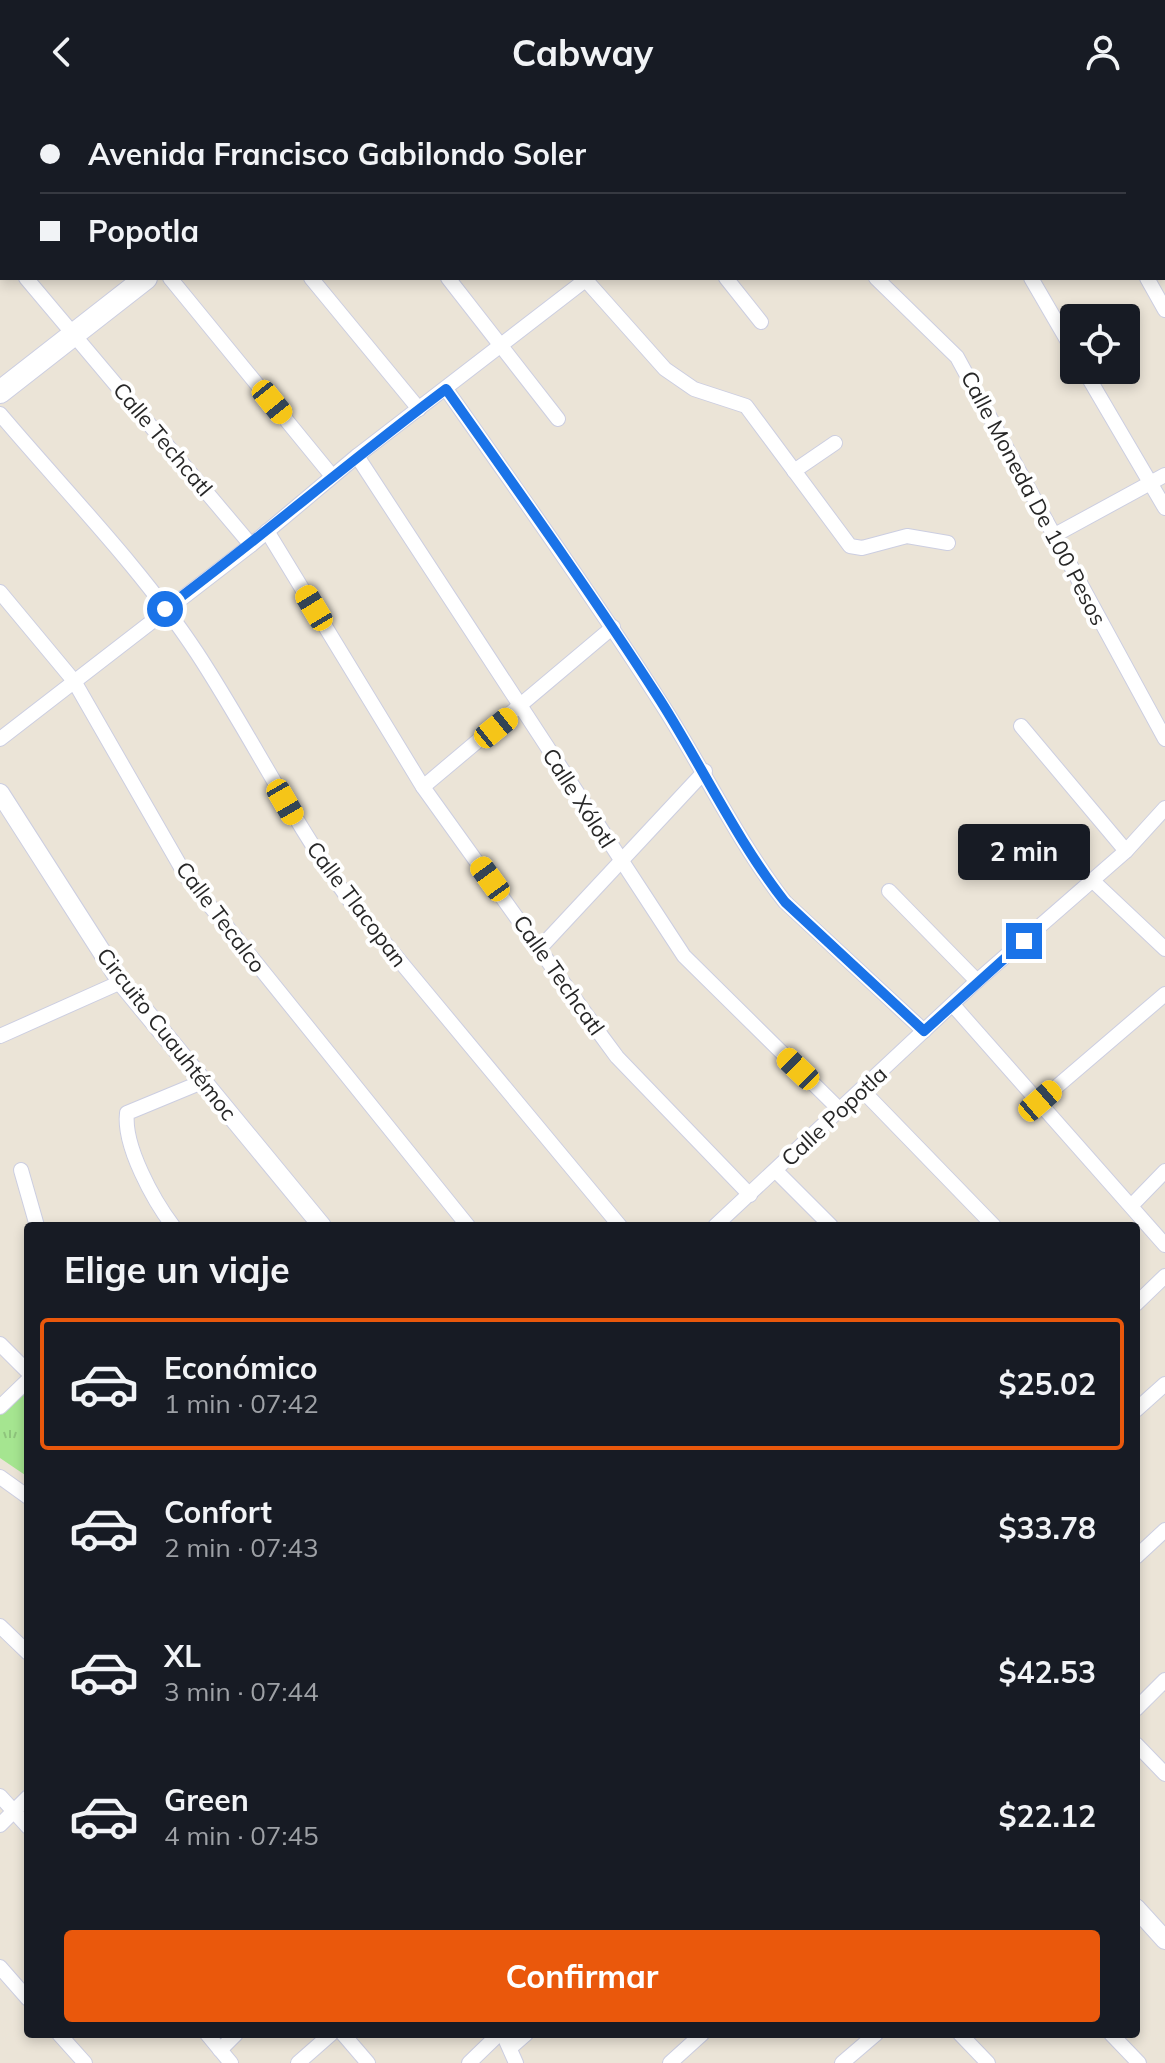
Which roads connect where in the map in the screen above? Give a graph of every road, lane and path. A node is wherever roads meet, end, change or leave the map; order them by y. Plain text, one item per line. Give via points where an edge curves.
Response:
1 (28, 280) edge
2 (143, 280) edge
3 (172, 280) edge
4 (313, 280) edge
5 (450, 280) edge
6 (585, 280) edge
7 (587, 280) edge
8 (728, 280) edge
9 (878, 280) edge
10 (1032, 280) edge
11 (1148, 280) edge
12 (1165, 310) edge
13 (761, 322) dead end
14 (1060, 328) edge
15 (75, 334) junction
16 (502, 346) junction
17 (1092, 384) edge
18 (446, 389) junction
19 (0, 392) edge
20 (419, 409) junction
21 (0, 414) edge
22 (558, 419) dead end
23 (835, 443) dead end
24 (357, 456) junction
25 (794, 471) junction
26 (1165, 475) edge
27 (332, 476) junction
28 (1150, 484) junction
29 (1165, 508) edge
30 (267, 531) junction
31 (1053, 536) junction
32 (948, 543) dead end
33 (251, 545) junction
34 (0, 592) edge
35 (165, 609) junction
36 (613, 627) junction
37 (74, 681) junction
38 (520, 708) junction
39 (1021, 726) dead end
40 (0, 739) edge
41 (1165, 739) edge
42 (705, 771) junction
43 (423, 787) junction
44 (0, 793) edge
45 (1165, 808) edge
46 (1126, 851) junction
47 (621, 862) junction
48 (1093, 881) junction
49 (889, 891) dead end
50 (540, 948) junction
51 (1165, 949) edge
52 (977, 981) junction
53 (121, 982) junction
54 (1165, 994) edge
55 (953, 1005) junction
56 (924, 1031) junction
57 (0, 1036) edge
58 (202, 1082) junction
59 (862, 1090) junction
60 (1040, 1101) junction
61 (840, 1110) junction
62 (21, 1170) dead end
63 (776, 1171) junction
64 (1165, 1171) edge
65 (750, 1195) junction
66 (1133, 1204) junction
67 (36, 1222) edge
68 (170, 1222) edge
69 (319, 1222) edge
70 (465, 1222) edge
71 (617, 1222) edge
72 (720, 1222) edge
73 (827, 1222) edge
74 (990, 1222) edge
75 (1165, 1245) edge
76 (1165, 1276) edge
77 (1140, 1300) edge
78 (0, 1344) edge
79 (24, 1368) edge
80 (24, 1384) edge
81 (1165, 1384) edge
82 (1140, 1406) edge
83 (0, 1407) edge
84 (0, 1477) edge
85 (24, 1494) edge
86 (1165, 1530) edge
87 (1140, 1553) edge
88 (0, 1626) edge
89 (24, 1649) edge
90 (1165, 1680) edge
91 (1140, 1705) edge
92 (1140, 1748) edge
93 (1165, 1774) edge
94 (0, 1796) edge
95 (24, 1801) edge
96 (14, 1811) junction
97 (24, 1822) edge
98 (0, 1825) edge
99 (1140, 1912) edge
100 (1165, 1940) edge
101 (0, 1967) edge
102 (24, 1994) edge
103 (63, 2038) edge
104 (210, 2038) edge
105 (232, 2038) edge
106 (326, 2038) edge
107 (346, 2038) edge
108 (698, 2038) edge
109 (871, 2038) edge
110 (964, 2038) edge
111 (1115, 2038) edge
112 (504, 2039) edge
113 (220, 2050) junction
114 (85, 2063) edge
115 (231, 2063) edge
116 (298, 2063) edge
117 (368, 2063) edge
118 (469, 2063) edge
119 (516, 2063) edge
120 (670, 2063) edge
121 (842, 2063) edge
122 (988, 2063) edge
123 (1139, 2063) edge

1 - 15 street, Calle Techcatl
2 - 15 main road
3 - 27 street
4 - 20 street
5 - 16 street
6 - 16 street
7 - 25 street via 665,369 694,389 746,406
8 - 13 street
9 - 31 street, Calle Moneda De 100 Pesos via 957,357
10 - 14 street
11 - 12 street
15 - 19 main road
15 - 33 street, Calle Techcatl
16 - 18 street
16 - 22 street
17 - 28 street
18 - 20 street
18 - 36 street
20 - 24 street
21 - 35 street, Calle Tlacopan
23 - 25 street
24 - 27 street
24 - 38 street, Calle Xólotl
25 - 32 street via 850,546 862,548 907,536
26 - 28 street
27 - 30 street
28 - 29 street
28 - 31 street
30 - 33 street
30 - 43 street, Calle Techcatl
31 - 41 street, Calle Moneda De 100 Pesos
33 - 35 street
34 - 37 street, Calle Tecalco
35 - 37 street
35 - 71 street, Calle Tlacopan via 341,888
36 - 38 street
36 - 42 street
37 - 40 street
37 - 70 street, Calle Tecalco via 186,876
38 - 43 street
38 - 47 street, Calle Xólotl
39 - 46 street
42 - 47 street
42 - 56 street via 785,902
43 - 50 street, Calle Techcatl
44 - 53 street, Circuito Cuauhtémoc
45 - 46 street, Calle Popotla
46 - 48 street, Calle Popotla
47 - 50 street
47 - 61 street, Calle Xólotl via 684,956
48 - 51 street
48 - 52 street, Calle Popotla
49 - 52 street
50 - 65 street, Calle Techcatl via 617,1057
52 - 55 street, Calle Popotla
53 - 57 street
53 - 58 street, Circuito Cuauhtémoc
54 - 60 street
55 - 56 street, Calle Popotla
55 - 60 street
56 - 59 street, Calle Popotla
58 - 68 street via 127,1113 142,1175
58 - 69 street, Circuito Cuauhtémoc
59 - 61 street, Calle Popotla
59 - 74 street
60 - 66 street
61 - 63 street, Calle Popotla
62 - 67 street
63 - 65 street, Calle Popotla
63 - 73 street
64 - 66 street
65 - 72 street, Calle Popotla
66 - 75 street
76 - 77 street
78 - 79 street
80 - 83 street
81 - 82 street
84 - 85 street
86 - 87 street
88 - 89 street
90 - 91 street
92 - 93 street
94 - 96 street
95 - 96 street
96 - 97 street
96 - 98 street
99 - 100 street
101 - 102 street
103 - 114 street
104 - 113 street
105 - 113 street
106 - 116 street
107 - 117 street
108 - 120 street
109 - 121 street
110 - 122 street
111 - 123 street
112 - 118 street
112 - 119 street
113 - 115 street

